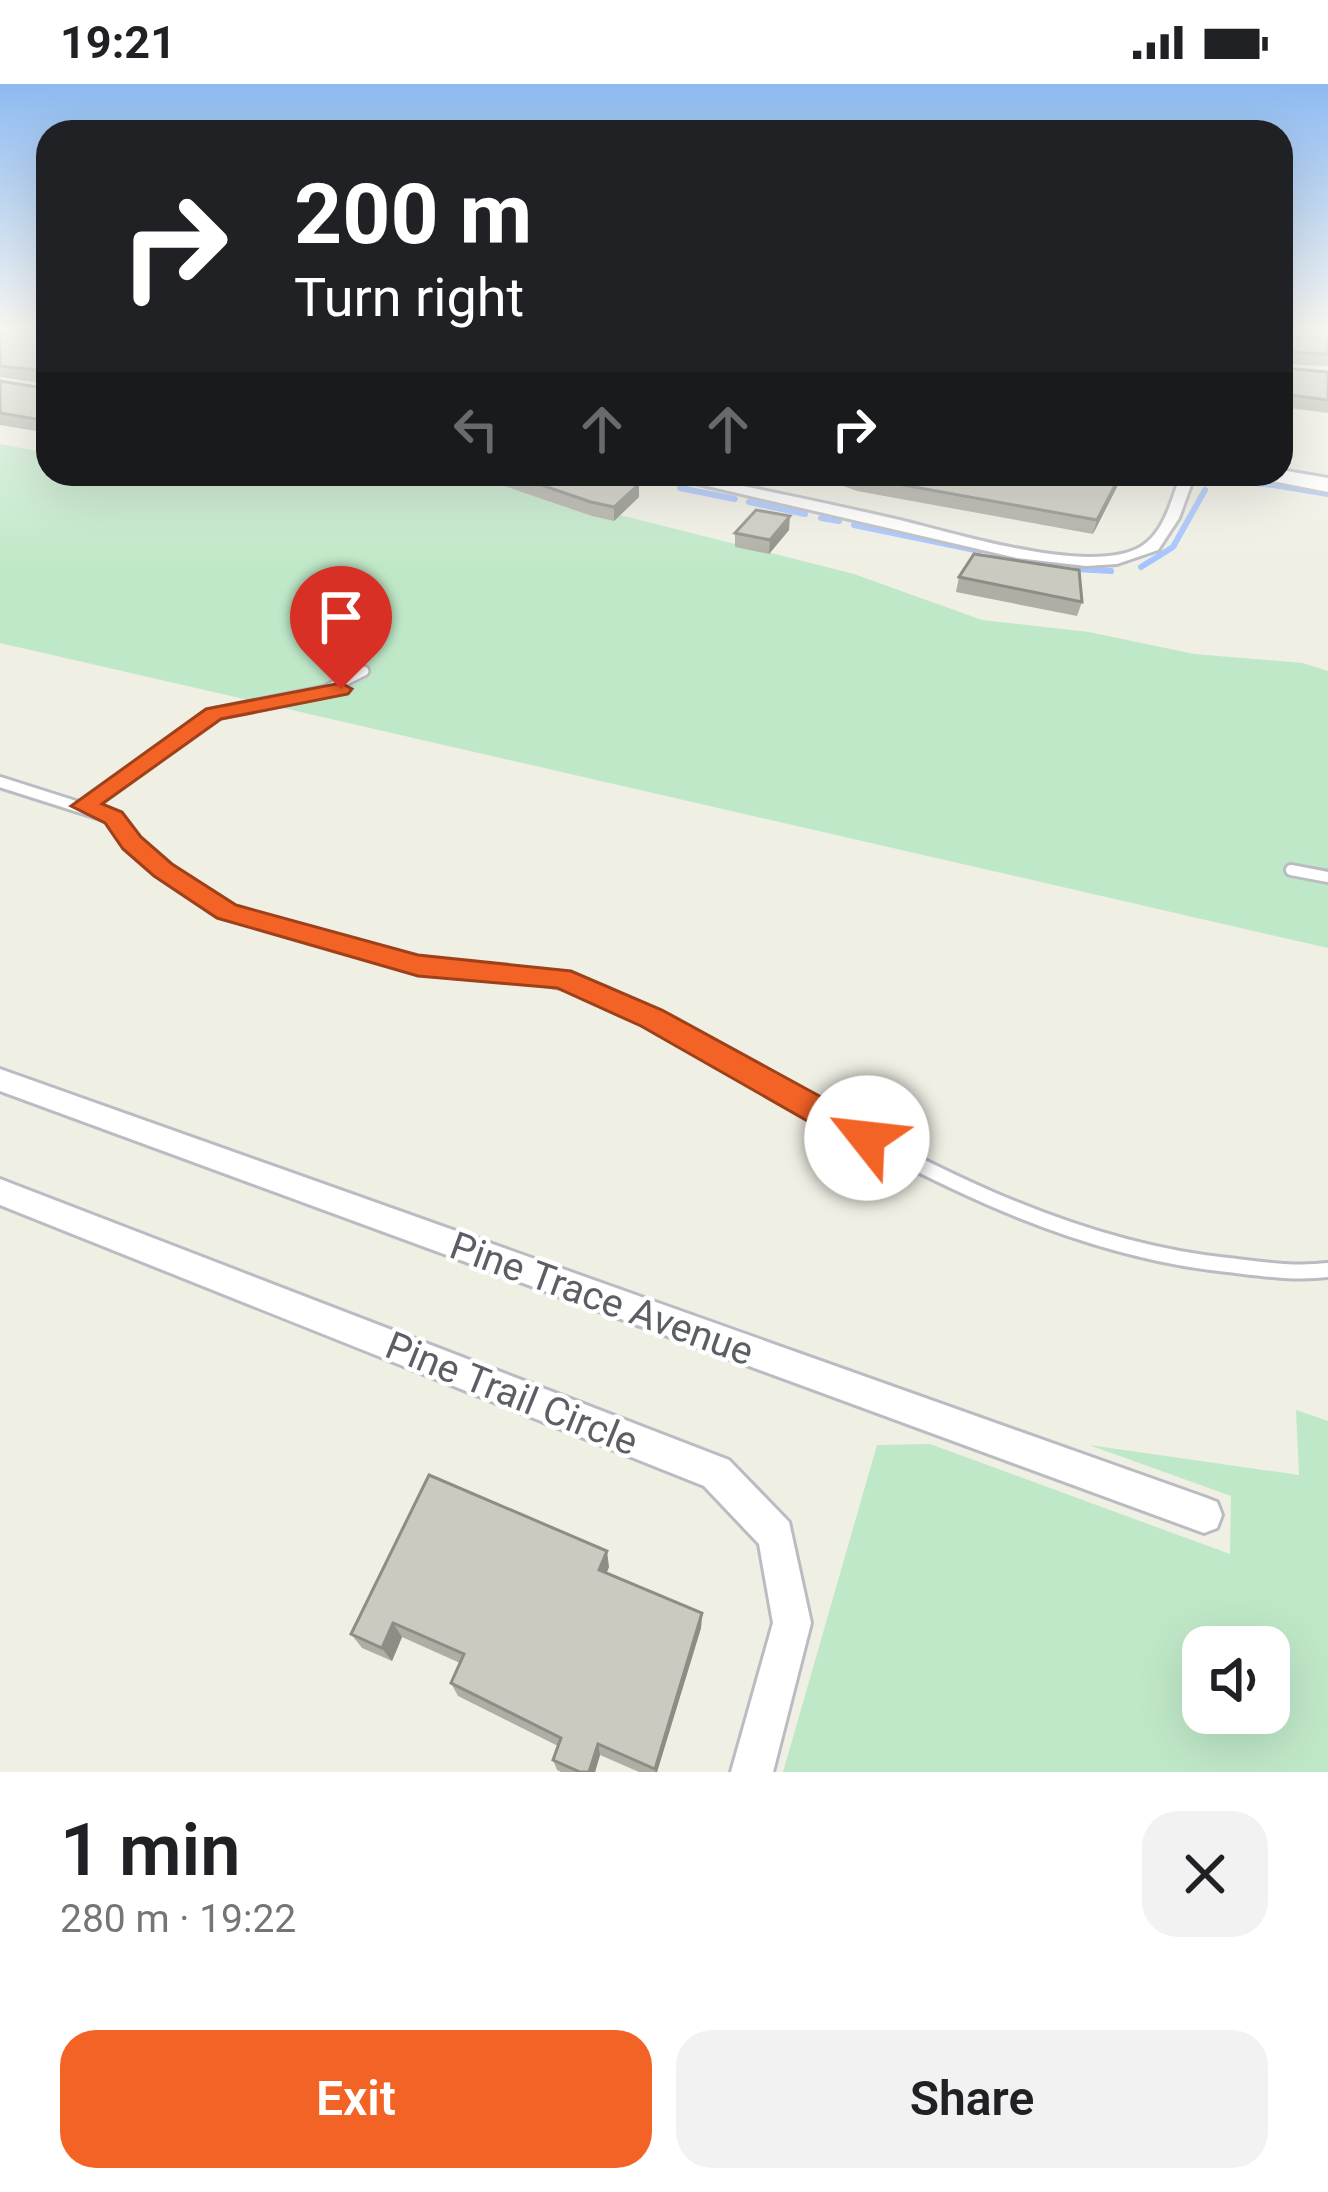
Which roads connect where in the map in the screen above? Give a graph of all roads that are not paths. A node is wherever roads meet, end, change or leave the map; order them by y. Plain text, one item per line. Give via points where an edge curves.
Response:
1 (1293, 478) edge
2 (1328, 484) edge
3 (719, 486) edge
4 (1183, 486) edge
5 (364, 671) dead end
6 (0, 782) edge
7 (83, 806) junction
8 (1291, 870) dead end
9 (1328, 878) edge
10 (0, 1080) edge
11 (0, 1192) edge
12 (1328, 1270) edge
13 (1204, 1515) dead end
14 (752, 1772) edge

1 - 2 street
3 - 4 street via 1057,558 1110,560 1162,536
5 - 7 lane via 322,696 214,714
6 - 7 lane
7 - 12 lane via 113,818 163,870 226,912 418,966 522,972 601,993 867,1138 1087,1237 1165,1259
8 - 9 lane
10 - 13 street, Pine Trace Avenue
11 - 14 street, Pine Trail Circle via 716,1473 776,1534 792,1624

